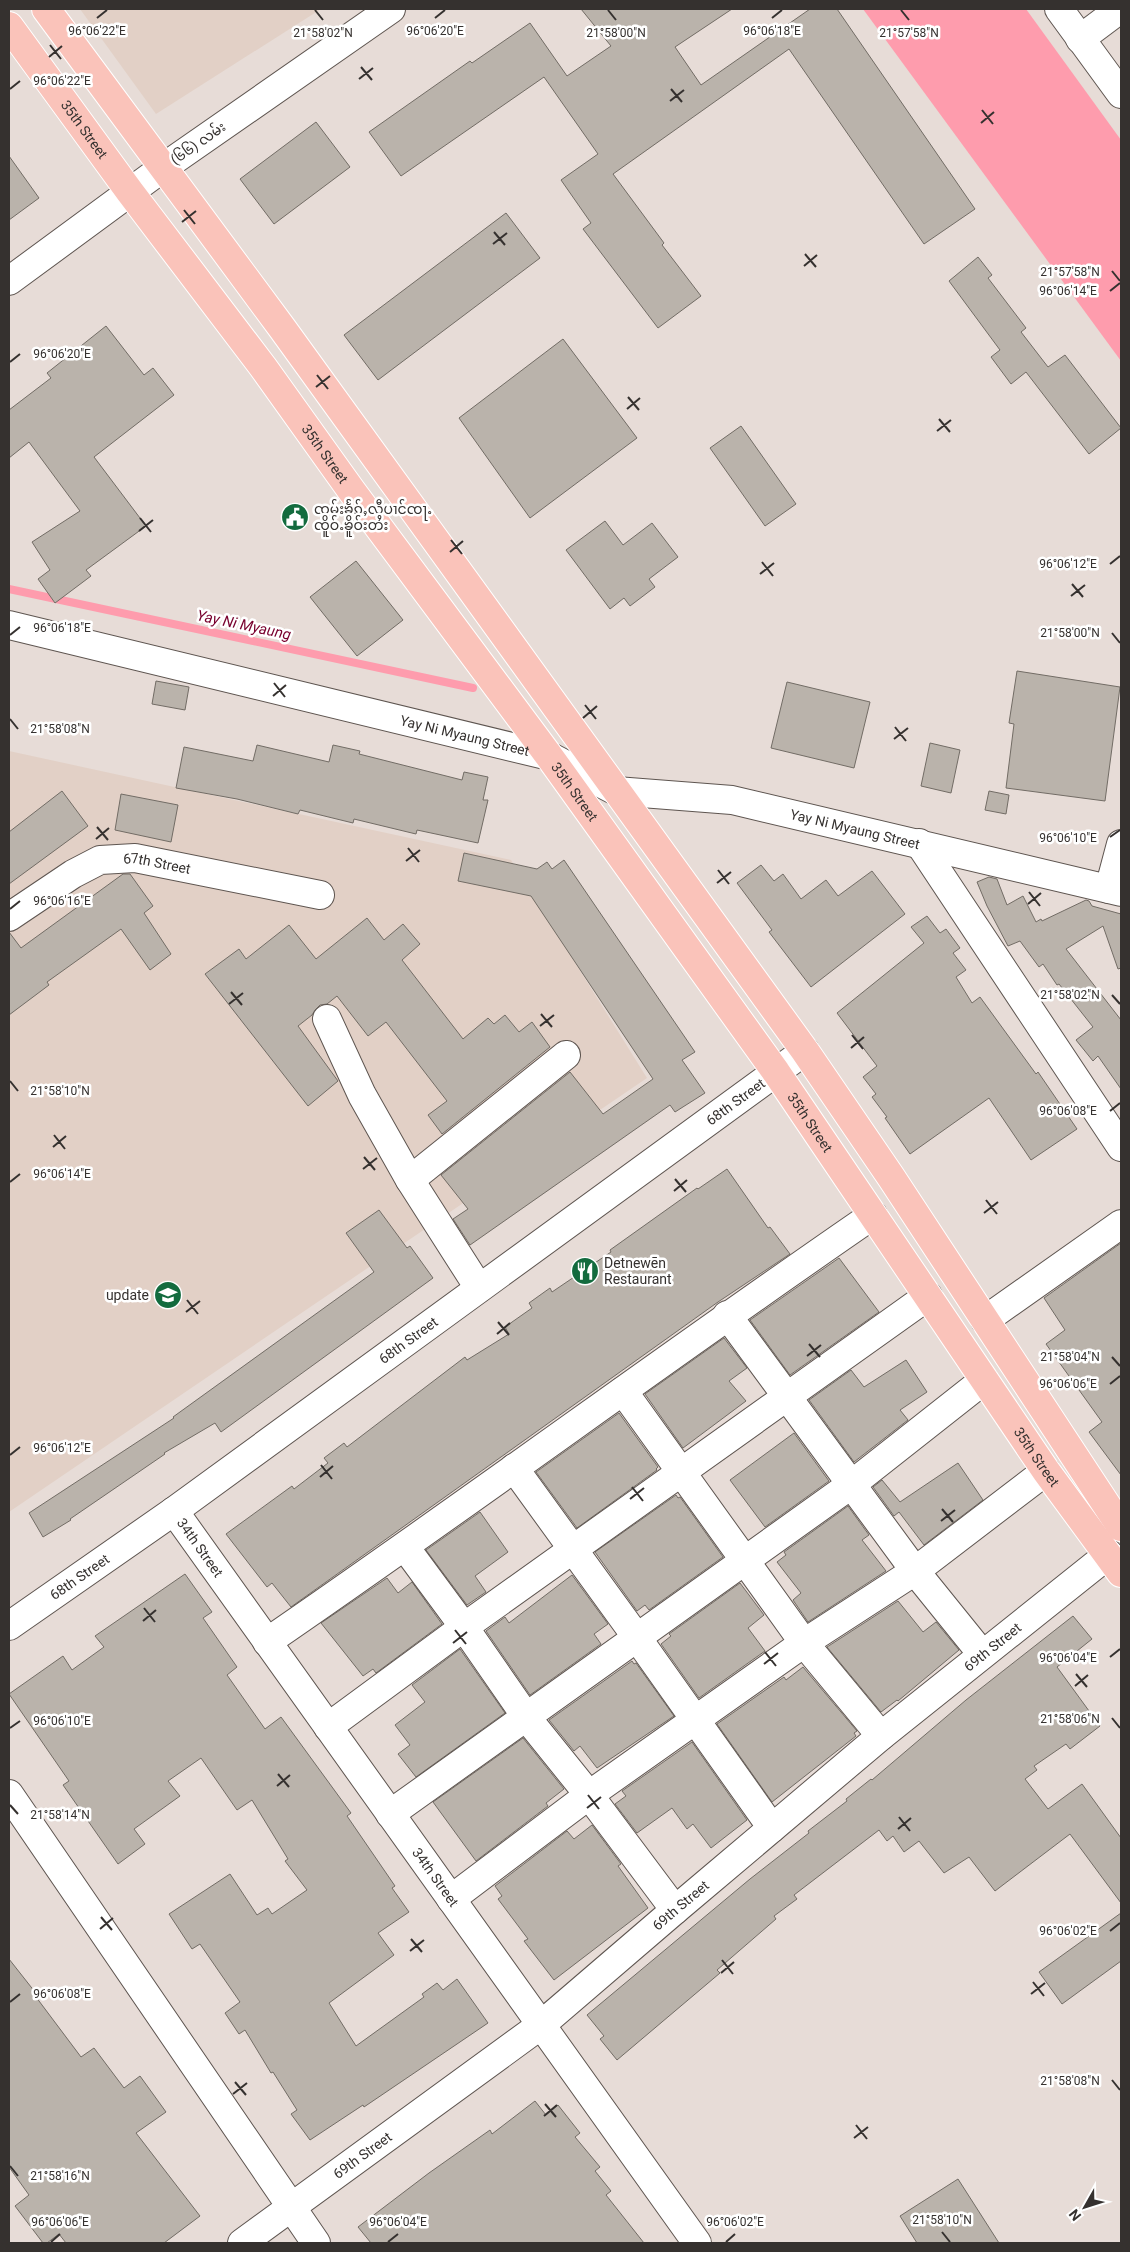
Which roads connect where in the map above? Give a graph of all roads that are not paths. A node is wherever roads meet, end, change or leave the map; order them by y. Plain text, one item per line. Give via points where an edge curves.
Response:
1 (46, 9) edge
2 (391, 9) edge
3 (1060, 9) edge
4 (1120, 9) edge
5 (9, 26) edge
6 (1080, 39) junction
7 (1121, 94) edge
8 (164, 167) junction
9 (130, 192) junction
10 (9, 281) edge
11 (384, 468) junction
12 (351, 490) junction
13 (9, 626) edge
14 (549, 756) junction
15 (616, 791) junction
16 (919, 843) junction
17 (1121, 844) edge
18 (1115, 891) edge
19 (320, 895) dead end
20 (9, 917) edge
21 (327, 1019) dead end
22 (805, 1051) junction
23 (566, 1055) dead end
24 (776, 1072) junction
25 (1121, 1148) edge
26 (410, 1180) junction
27 (873, 1215) junction
28 (1121, 1224) edge
29 (479, 1288) junction
30 (928, 1296) junction
31 (727, 1315) junction
32 (985, 1320) junction
33 (984, 1380) junction
34 (623, 1391) junction
35 (788, 1396) junction
36 (514, 1468) junction
37 (1046, 1471) junction
38 (682, 1473) junction
39 (852, 1484) junction
40 (174, 1511) junction
41 (1121, 1527) edge
42 (405, 1547) junction
43 (573, 1550) junction
44 (744, 1562) junction
45 (1115, 1564) edge
46 (915, 1571) junction
47 (9, 1626) edge
48 (464, 1627) junction
49 (638, 1638) junction
50 (268, 1642) junction
51 (804, 1643) junction
52 (982, 1654) junction
53 (527, 1718) junction
54 (694, 1720) junction
55 (328, 1727) junction
56 (881, 1736) junction
57 (9, 1794) edge
58 (589, 1794) junction
59 (390, 1814) junction
60 (772, 1828) junction
61 (451, 1899) junction
62 (675, 1910) junction
63 (541, 2026) junction
64 (291, 2209) junction
65 (242, 2243) edge
66 (316, 2243) edge
67 (697, 2243) edge

1 - 8 main road
2 - 8 street, (၆၆) လမ်း
3 - 6 street
4 - 6 street
5 - 9 main road, 35th Street
6 - 7 street
8 - 9 street, (၆၆) လမ်း
8 - 11 main road
9 - 10 street, (၆၆) လမ်း
9 - 12 main road, 35th Street via 263,366
11 - 12 main road
11 - 15 main road
12 - 14 main road, 35th Street
13 - 14 street, Yay Ni Myaung Street
14 - 15 street, Yay Ni Myaung Street
14 - 24 main road, 35th Street
15 - 16 street, Yay Ni Myaung Street via 732,800
15 - 22 main road
16 - 18 street, Yay Ni Myaung Street
16 - 25 street
17 - 18 street
19 - 20 street, 67th Street via 135,858 100,860
21 - 26 street via 362,1094
22 - 24 street, 68th Street
22 - 32 main road
23 - 26 street
24 - 27 main road, 35th Street
24 - 29 street, 68th Street
26 - 29 street
27 - 30 main road, 35th Street
27 - 31 street
28 - 32 street
29 - 40 street, 68th Street
30 - 33 main road, 35th Street
30 - 35 street
31 - 34 street
31 - 35 street
32 - 41 main road
33 - 37 main road, 35th Street
33 - 39 street
34 - 36 street
34 - 38 street
35 - 38 street
35 - 39 street
36 - 42 street
36 - 43 street
37 - 45 main road, 35th Street
37 - 46 street
38 - 43 street
38 - 44 street
39 - 44 street
39 - 46 street
40 - 47 street, 68th Street
40 - 50 street, 34th Street
42 - 48 street
42 - 50 street
43 - 48 street
43 - 49 street
44 - 49 street
44 - 51 street
45 - 52 street, 69th Street
46 - 51 street
46 - 52 street
48 - 53 street
48 - 55 street
49 - 53 street
49 - 54 street
50 - 55 street, 34th Street
51 - 54 street
51 - 56 street
52 - 56 street, 69th Street
53 - 58 street
53 - 59 street
54 - 58 street
54 - 60 street
55 - 59 street, 34th Street
56 - 60 street, 69th Street
57 - 64 street
58 - 61 street
58 - 62 street
59 - 61 street, 34th Street
60 - 62 street, 69th Street
61 - 63 street, 34th Street
62 - 63 street, 69th Street
63 - 64 street, 69th Street
63 - 67 street, 34th Street
64 - 65 street, 69th Street
64 - 66 street

